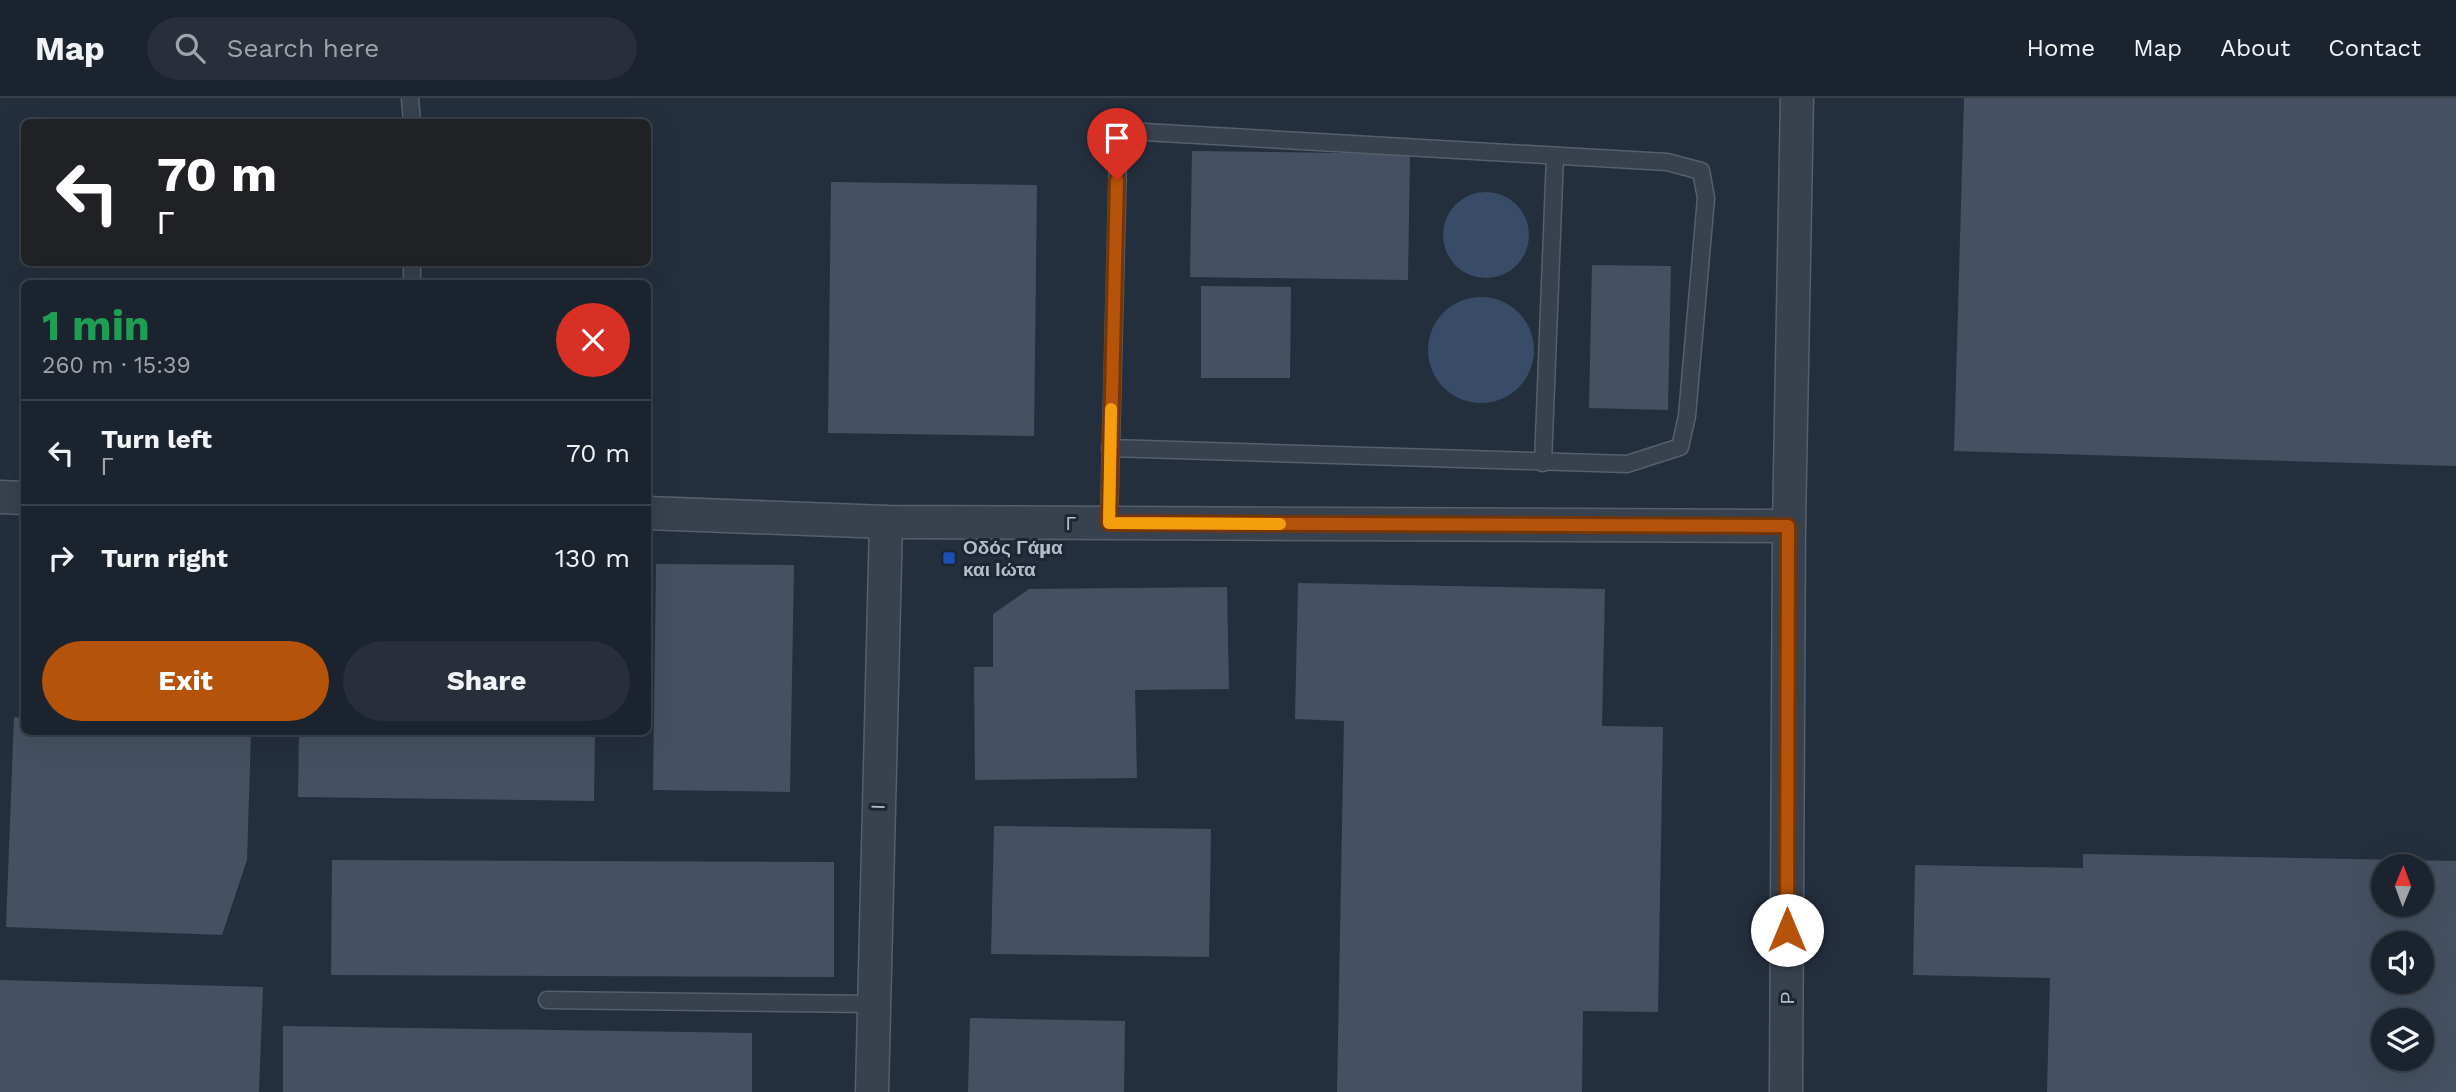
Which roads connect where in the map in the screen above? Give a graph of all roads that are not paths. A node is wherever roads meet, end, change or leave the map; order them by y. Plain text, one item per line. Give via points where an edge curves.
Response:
1 (411, 98) edge
2 (1797, 98) edge
3 (412, 119) edge
4 (1555, 156) junction
5 (1110, 449) junction
6 (1543, 463) junction
7 (0, 497) edge
8 (21, 498) edge
9 (651, 513) edge
10 (886, 522) junction
11 (1109, 523) junction
12 (1788, 526) junction
13 (547, 1000) dead end
14 (872, 1004) junction
15 (872, 1092) edge
16 (1786, 1092) edge

1 - 3 lane
2 - 12 street, Ρ
4 - 5 lane via 1144,132 1129,141 1118,159
4 - 6 lane
4 - 6 lane via 1681,164 1701,171 1706,198 1687,416 1680,447 1627,464
5 - 6 lane
5 - 11 lane
7 - 8 street
9 - 10 street, Γ
10 - 11 street, Γ
10 - 14 street, Ι
11 - 12 street, Γ
12 - 16 street, Ρ
13 - 14 lane
14 - 15 street, Ι

